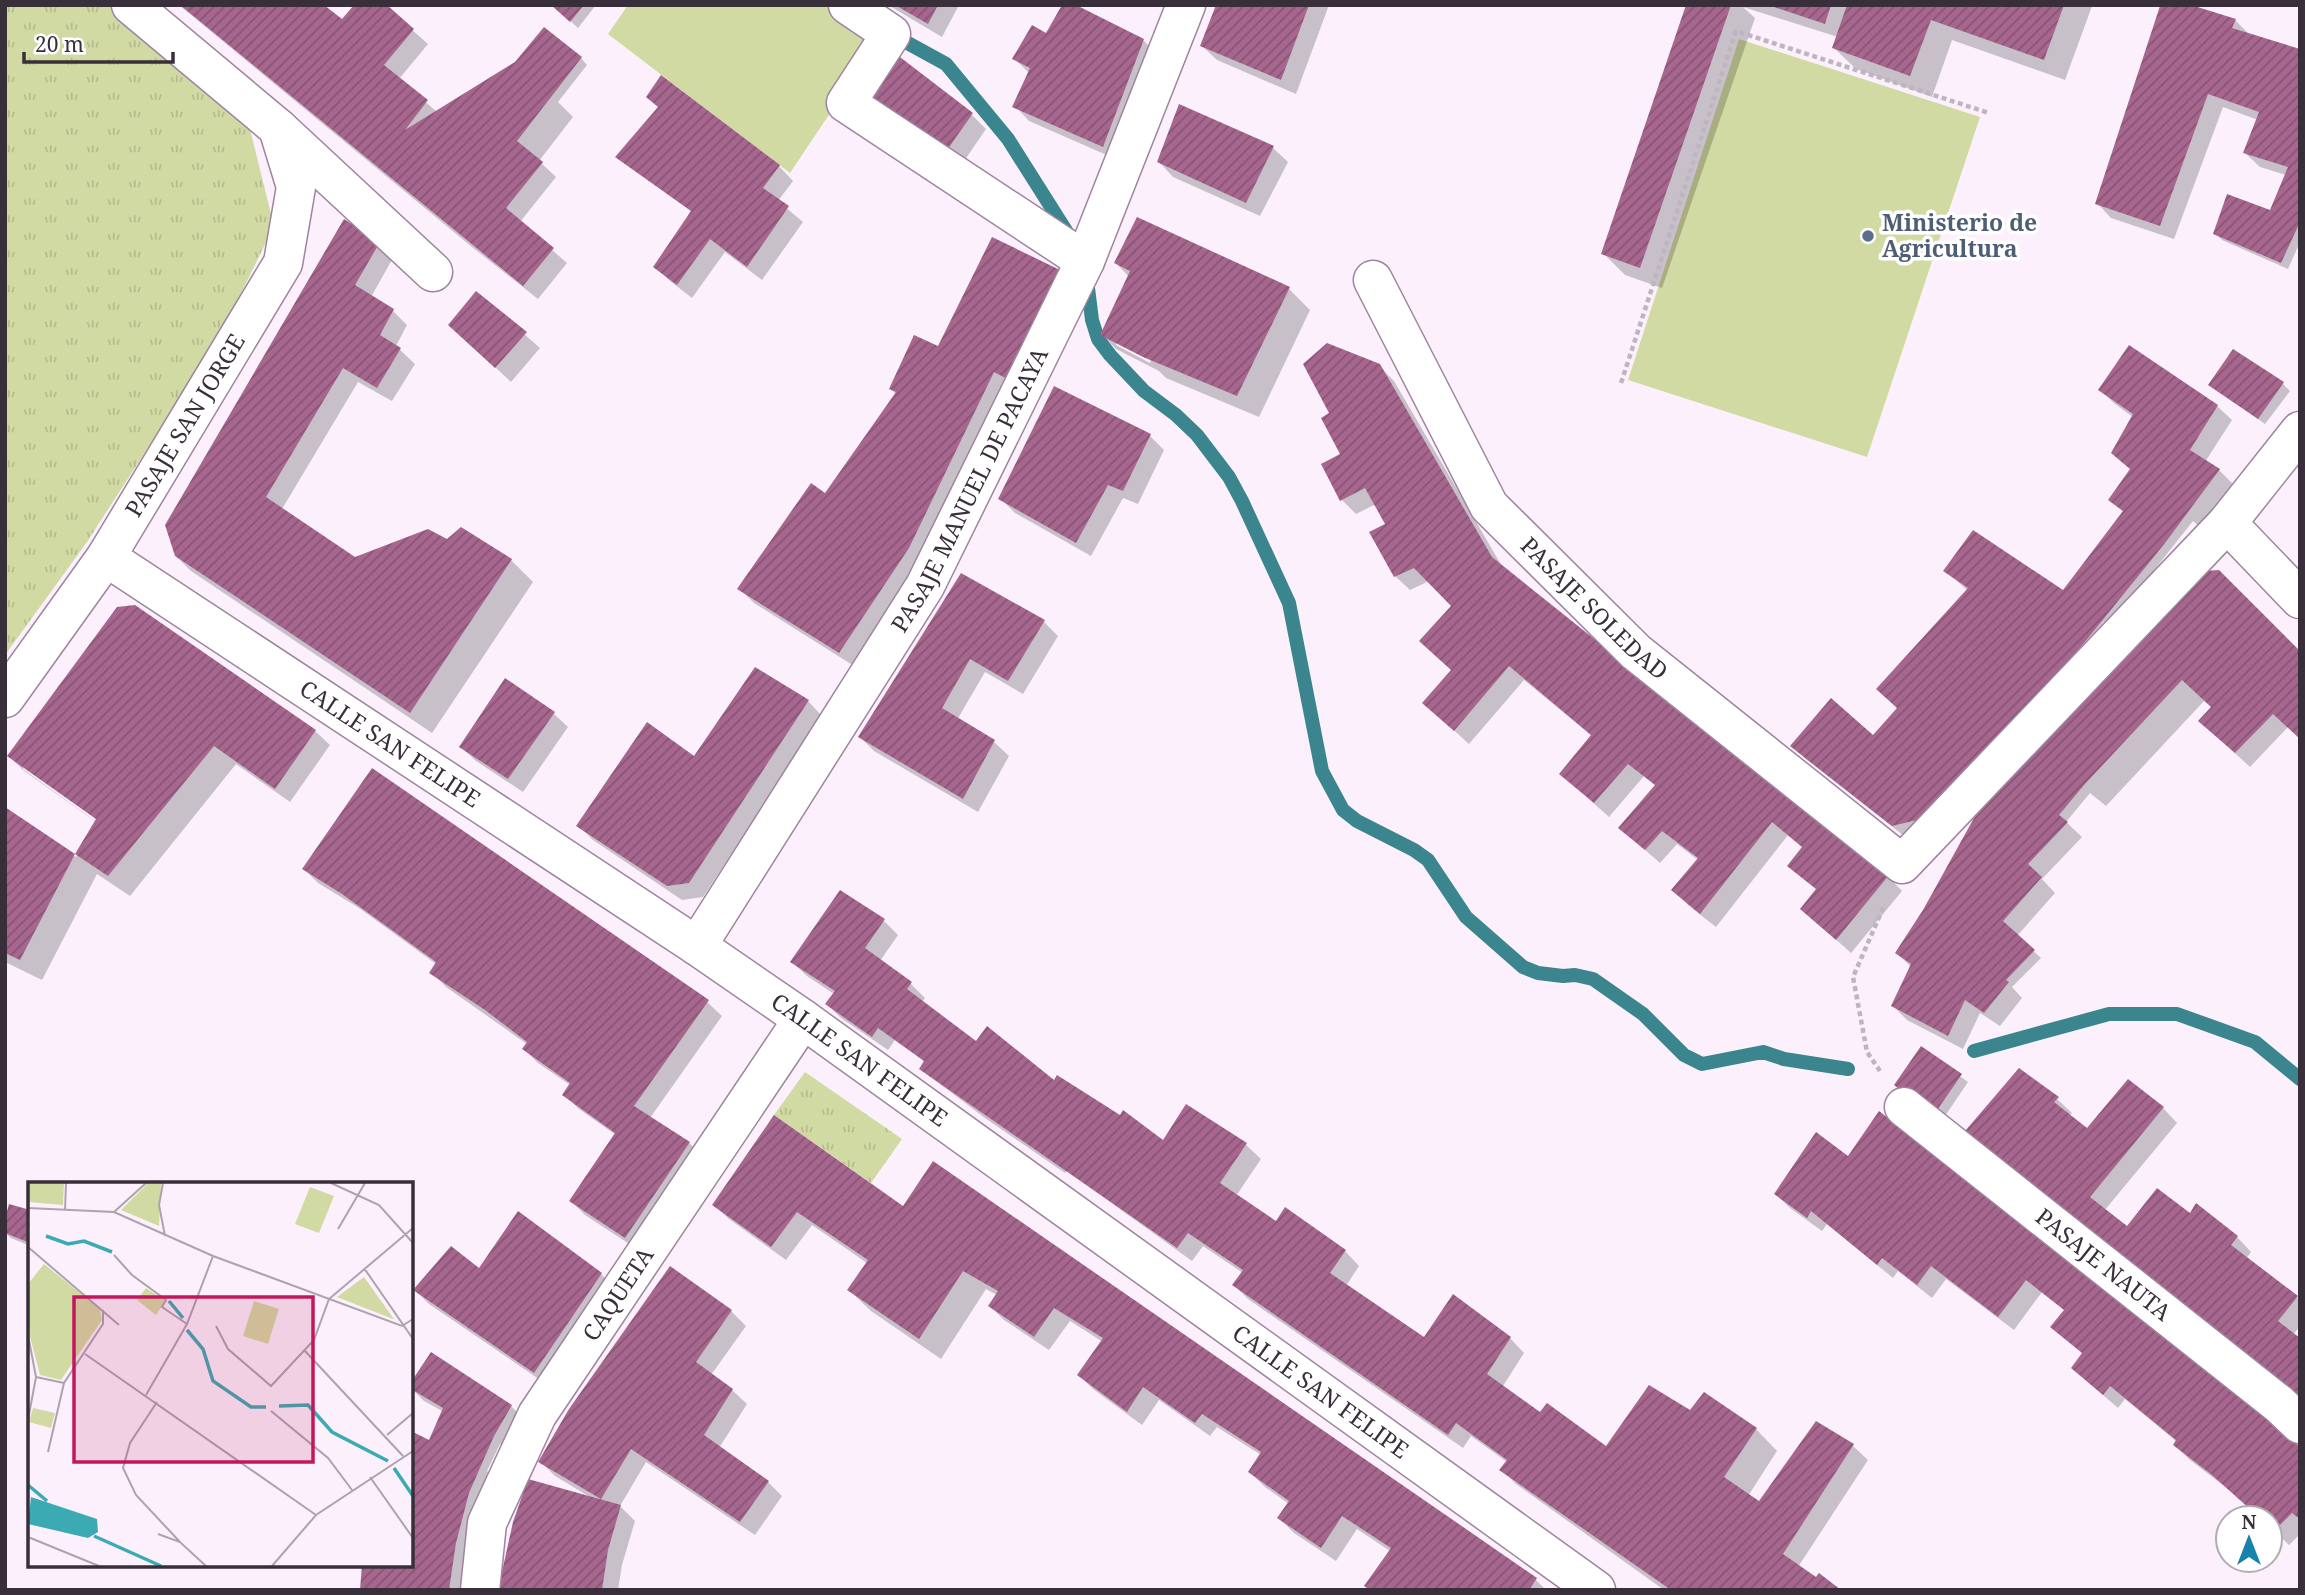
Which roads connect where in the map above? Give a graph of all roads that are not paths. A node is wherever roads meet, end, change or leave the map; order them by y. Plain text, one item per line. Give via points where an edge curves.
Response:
1 (131, 5) edge
2 (848, 5) edge
3 (1186, 5) edge
4 (278, 128) junction
5 (1085, 261) junction
6 (433, 272) dead end
7 (1373, 280) dead end
8 (2300, 431) edge
9 (2227, 523) junction
10 (106, 557) junction
11 (2300, 599) edge
12 (5, 698) edge
13 (697, 946) junction
14 (803, 1019) junction
15 (1904, 1107) road end
16 (2300, 1424) edge
17 (480, 1590) edge
18 (1596, 1590) edge

1 - 4 street
2 - 5 street via 891,34 846,103
3 - 5 street, PASAJE MANUEL DE PACAYA
4 - 6 street
4 - 10 street, PASAJE SAN JORGE via 296,187 283,263
5 - 13 street, PASAJE MANUEL DE PACAYA via 925,586
7 - 9 street, PASAJE SOLEDAD via 1489,506 1636,652 1902,864
8 - 9 street
9 - 11 street
10 - 12 street, PASAJE SAN JORGE
10 - 13 street, CALLE SAN FELIPE
13 - 14 street, CALLE SAN FELIPE
14 - 17 street, CAQUETA via 537,1415 487,1523
14 - 18 street, CALLE SAN FELIPE
15 - 16 street, PASAJE NAUTA

